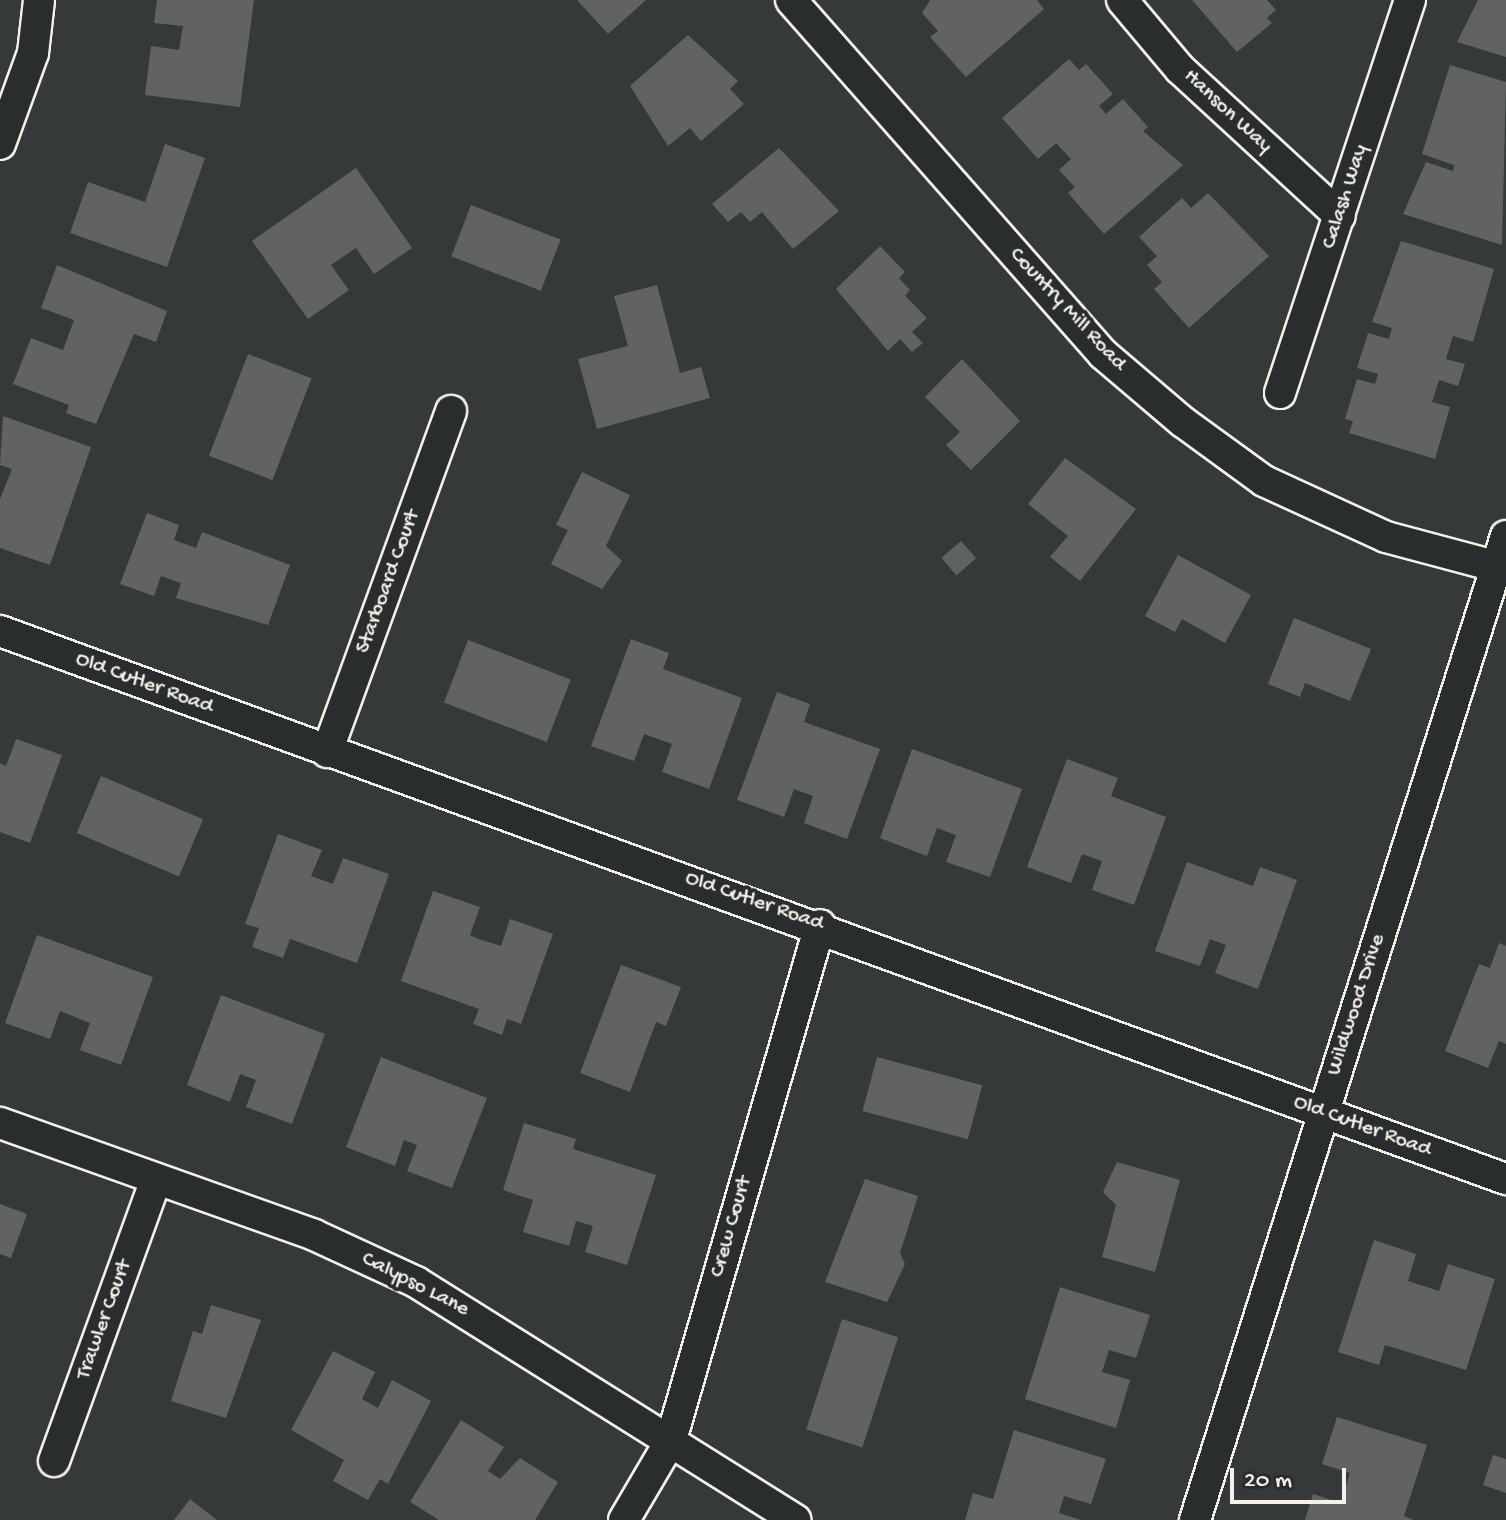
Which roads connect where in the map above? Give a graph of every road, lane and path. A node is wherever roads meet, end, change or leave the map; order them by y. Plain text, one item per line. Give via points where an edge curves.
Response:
1 (39, 0) edge
2 (791, 0) edge
3 (1122, 0) edge
4 (1410, 0) edge
5 (0, 144) edge
6 (1340, 216) junction
7 (1280, 393) dead end
8 (451, 411) dead end
9 (1506, 536) edge
10 (1501, 568) edge
11 (0, 631) edge
12 (327, 752) junction
13 (820, 925) junction
14 (1322, 1113) junction
15 (0, 1123) edge
16 (156, 1179) junction
17 (1506, 1179) edge
18 (671, 1440) junction
19 (54, 1461) dead end
20 (624, 1520) edge
21 (795, 1520) edge
22 (1195, 1520) edge

1 - 5 street via 33,53
2 - 10 street, Country Mill Road via 1103,354 1183,422 1264,481 1372,531
3 - 6 street, Hanson Way via 1180,69
4 - 6 street, Calash Way
6 - 7 street, Calash Way
8 - 12 street, Starboard Court
9 - 10 street, Wildwood Drive
10 - 14 street, Wildwood Drive
11 - 12 street, Old Cutler Road
12 - 13 street, Old Cutler Road
13 - 14 street, Old Cutler Road
13 - 18 street, Crew Court
14 - 17 street, Old Cutler Road
14 - 22 street, Wildwood Drive
15 - 16 street, Calypso Lane
16 - 18 street, Calypso Lane via 314,1235 416,1282
16 - 19 street, Trawler Court
18 - 20 street, Crew Court
18 - 21 street, Calypso Lane

